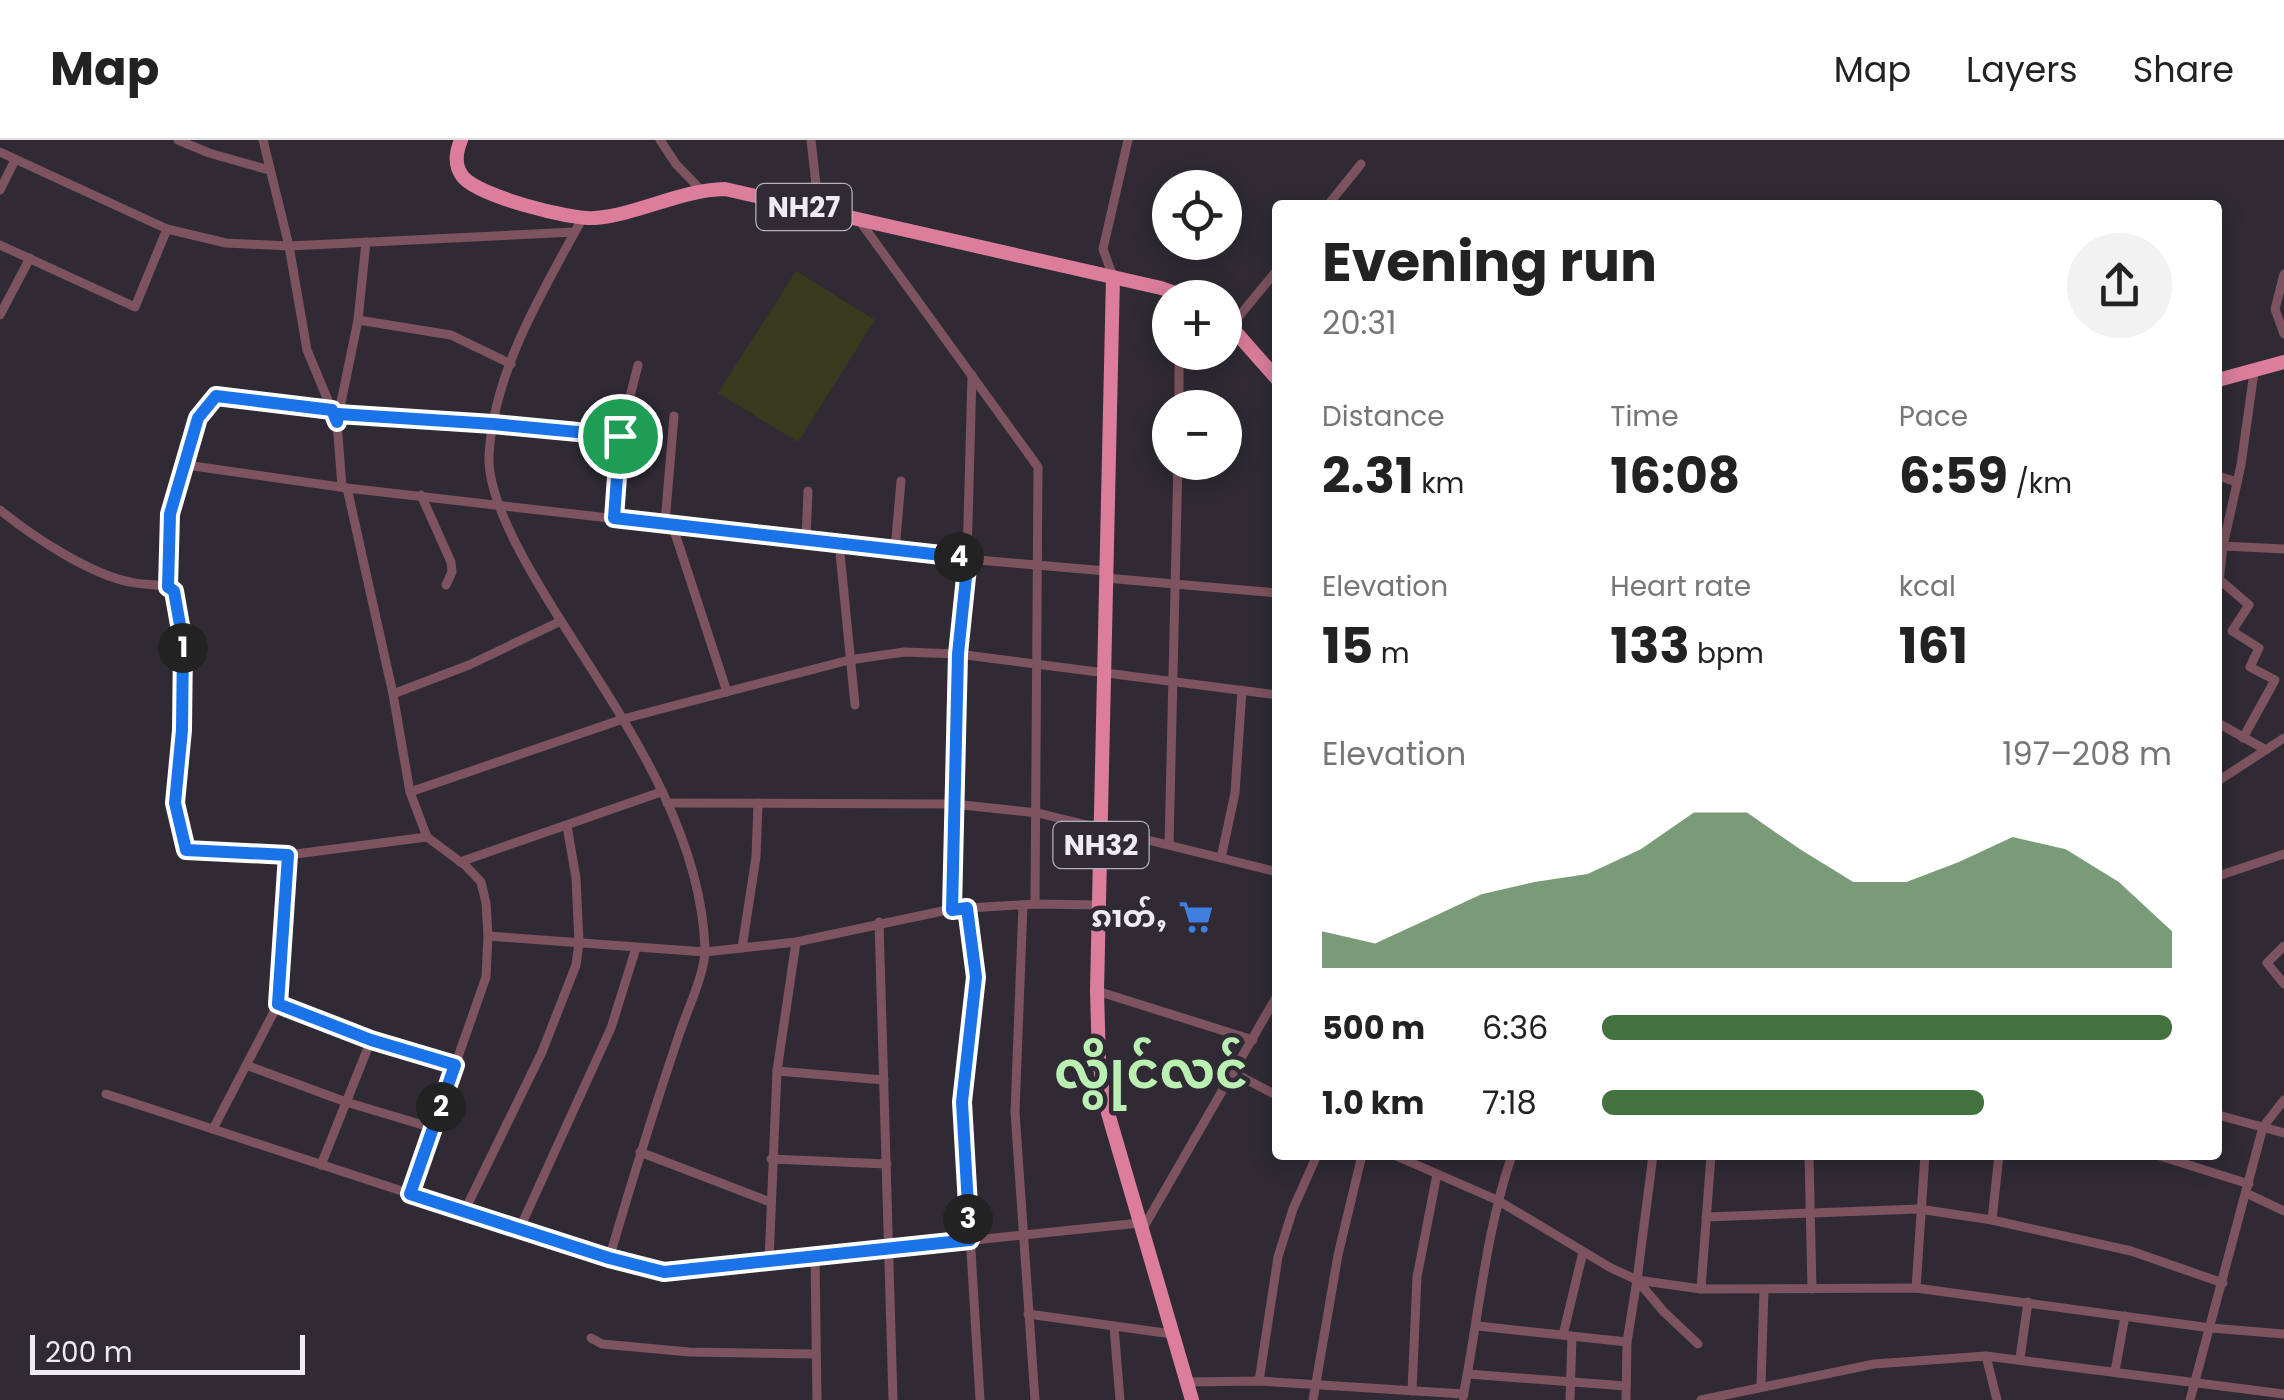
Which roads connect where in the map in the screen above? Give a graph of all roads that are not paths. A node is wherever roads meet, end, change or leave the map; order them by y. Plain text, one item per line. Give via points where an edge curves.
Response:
1 (178, 140) edge
2 (263, 140) edge
3 (461, 140) edge
4 (660, 140) edge
5 (811, 140) edge
6 (1128, 140) edge
7 (0, 152) edge
8 (15, 160) junction
9 (1361, 164) dead end
10 (269, 170) junction
11 (0, 190) edge
12 (702, 190) junction
13 (1332, 200) edge
14 (818, 210) junction
15 (859, 220) junction
16 (578, 226) junction
17 (167, 229) junction
18 (366, 242) junction
19 (289, 246) junction
20 (1, 248) edge
21 (30, 258) junction
22 (2284, 274) edge
23 (1272, 275) edge
24 (1113, 278) junction
25 (1152, 289) edge
26 (1242, 308) edge
27 (0, 316) edge
28 (358, 320) junction
29 (2284, 334) edge
30 (1242, 339) edge
31 (2284, 362) edge
32 (511, 364) junction
33 (638, 365) dead end
34 (2254, 372) junction
35 (1272, 373) edge
36 (972, 375) junction
37 (2222, 379) edge
38 (336, 415) junction
39 (674, 416) dead end
40 (493, 424) junction
41 (620, 436) junction
42 (186, 466) junction
43 (2222, 477) edge
44 (1178, 480) edge
45 (901, 481) dead end
46 (2237, 482) junction
47 (345, 488) junction
48 (808, 491) dead end
49 (421, 496) junction
50 (500, 503) junction
51 (0, 510) edge
52 (614, 518) junction
53 (668, 524) junction
54 (2222, 538) edge
55 (806, 539) junction
56 (839, 543) junction
57 (2222, 546) edge
58 (2284, 549) edge
59 (895, 550) junction
60 (968, 558) junction
61 (1039, 566) junction
62 (1106, 575) junction
63 (1177, 583) junction
64 (2222, 584) edge
65 (446, 585) dead end
66 (168, 587) junction
67 (1272, 592) edge
68 (561, 620) junction
69 (958, 654) junction
70 (850, 660) junction
71 (1038, 665) junction
72 (1104, 674) junction
73 (1172, 680) junction
74 (1242, 690) junction
75 (727, 692) junction
76 (1272, 693) edge
77 (393, 694) junction
78 (854, 705) dead end
79 (623, 720) junction
80 (2222, 726) edge
81 (2243, 738) junction
82 (2284, 738) edge
83 (2266, 750) junction
84 (2222, 778) edge
85 (410, 792) junction
86 (661, 792) junction
87 (667, 803) junction
88 (758, 803) junction
89 (953, 804) junction
90 (1038, 813) junction
91 (567, 826) junction
92 (1101, 828) junction
93 (426, 836) junction
94 (1169, 845) junction
95 (2284, 854) edge
96 (288, 855) junction
97 (1221, 858) junction
98 (460, 862) junction
99 (1272, 871) edge
100 (2222, 875) edge
101 (1023, 904) junction
102 (1035, 904) junction
103 (1099, 904) junction
104 (967, 908) junction
105 (952, 910) junction
106 (880, 922) junction
107 (488, 936) junction
108 (796, 942) junction
109 (579, 943) junction
110 (2284, 946) edge
111 (636, 948) junction
112 (742, 948) junction
113 (706, 952) junction
114 (2284, 984) edge
115 (1098, 991) junction
116 (278, 1004) junction
117 (1272, 1005) edge
118 (371, 1040) junction
119 (1253, 1040) junction
120 (246, 1065) junction
121 (455, 1065) junction
122 (777, 1071) junction
123 (1234, 1073) junction
124 (884, 1080) junction
125 (1272, 1093) edge
126 (106, 1094) dead end
127 (2284, 1100) edge
128 (346, 1102) junction
129 (2222, 1116) edge
130 (2263, 1127) junction
131 (433, 1128) junction
132 (213, 1129) junction
133 (2284, 1132) edge
134 (640, 1152) junction
135 (771, 1159) junction
136 (1315, 1160) edge
137 (1361, 1160) edge
138 (1405, 1160) edge
139 (1510, 1160) edge
140 (1651, 1160) edge
141 (1711, 1160) edge
142 (1810, 1160) edge
143 (1924, 1160) edge
144 (1999, 1160) edge
145 (2171, 1160) edge
146 (887, 1164) junction
147 (321, 1165) junction
148 (1437, 1174) junction
149 (2247, 1188) junction
150 (410, 1194) junction
151 (1497, 1200) junction
152 (770, 1202) junction
153 (1919, 1209) junction
154 (464, 1212) junction
155 (2284, 1212) edge
156 (1808, 1213) junction
157 (1706, 1217) junction
158 (1992, 1220) junction
159 (1141, 1226) junction
160 (520, 1230) junction
161 (1022, 1234) junction
162 (970, 1240) junction
163 (890, 1248) junction
164 (1583, 1252) junction
165 (815, 1256) junction
166 (609, 1258) junction
167 (769, 1261) junction
168 (1637, 1280) junction
169 (2223, 1284) junction
170 (1916, 1288) junction
171 (1701, 1289) junction
172 (1812, 1289) junction
173 (1764, 1290) junction
174 (2028, 1302) junction
175 (1028, 1314) junction
176 (2124, 1316) junction
177 (1478, 1326) junction
178 (1114, 1327) junction
179 (2211, 1328) junction
180 (1172, 1334) junction
181 (2284, 1334) edge
182 (1568, 1335) junction
183 (592, 1338) dead end
184 (1627, 1342) junction
185 (1698, 1344) dead end
186 (816, 1354) junction
187 (1986, 1356) junction
188 (2020, 1358) junction
189 (2115, 1371) junction
190 (1468, 1374) junction
191 (1258, 1381) junction
192 (1187, 1382) junction
193 (1314, 1384) junction
194 (2195, 1384) junction
195 (1571, 1385) junction
196 (1626, 1386) junction
197 (1762, 1386) junction
198 (1412, 1391) junction
199 (2284, 1394) edge
200 (1464, 1397) edge
201 (817, 1400) edge
202 (893, 1400) edge
203 (980, 1400) edge
204 (1035, 1400) edge
205 (1120, 1400) edge
206 (1192, 1400) edge
207 (1312, 1400) edge
208 (1570, 1400) edge
209 (1626, 1400) edge
210 (1701, 1400) edge
211 (1997, 1400) edge
212 (2190, 1400) edge

1 - 10 street
2 - 10 street
3 - 16 highway, NH27 via 456,164 473,186
4 - 12 street
5 - 14 street
6 - 24 street via 1104,249
7 - 8 street
8 - 11 street
8 - 17 street
9 - 13 street
10 - 19 street
12 - 14 highway, NH27
12 - 16 highway, NH27
14 - 15 highway, NH27
15 - 24 highway, NH27
15 - 36 street
16 - 18 street
16 - 32 street
17 - 19 street via 226,243
17 - 21 street via 135,306
18 - 19 street
18 - 28 street
19 - 38 street via 307,350
20 - 21 street
21 - 27 street
22 - 29 street via 2276,309
23 - 26 street
24 - 25 highway, NH27
24 - 62 highway, NH32
28 - 32 street via 451,335
28 - 38 street
30 - 35 highway
31 - 34 highway
32 - 40 street
33 - 41 street
34 - 37 highway
34 - 46 street
36 - 60 street
36 - 61 street via 1038,467
38 - 40 street
38 - 42 street via 216,396 198,418
38 - 47 street
39 - 53 street
40 - 41 street
40 - 50 street via 489,461
41 - 52 street
42 - 47 street
42 - 66 street via 170,514
43 - 46 street
44 - 63 street
45 - 59 street
46 - 54 street
47 - 49 street
47 - 77 street
48 - 55 street
49 - 50 street
49 - 65 street via 450,562
50 - 52 street
50 - 68 street
51 - 66 street via 103,574
52 - 53 street
53 - 55 street
53 - 75 street
55 - 56 street
56 - 59 street
56 - 70 street
57 - 58 street
59 - 60 street
60 - 61 street
60 - 69 street
61 - 62 street
61 - 71 street
62 - 63 street
62 - 72 highway, NH32
63 - 67 street
63 - 73 street
64 - 81 street via 2249,605 2232,630 2258,648 2250,667 2275,680
66 - 96 street via 183,642 175,803 186,850
68 - 77 street
68 - 79 street
69 - 70 street
69 - 71 street
69 - 89 street
70 - 75 street
70 - 78 street
71 - 72 street
71 - 90 street
72 - 73 street
72 - 92 highway, NH32
73 - 74 street
73 - 94 street
74 - 76 street
74 - 97 street via 1235,793
75 - 79 street
77 - 85 street
79 - 85 street
79 - 86 street
80 - 81 street
81 - 83 street
82 - 83 street
83 - 84 street
85 - 93 street
86 - 87 street
86 - 91 street
87 - 88 street
87 - 113 street via 694,878
88 - 89 street
88 - 112 street
89 - 90 street
89 - 105 street
90 - 92 street
90 - 102 street
91 - 98 street
91 - 109 street
92 - 94 street
92 - 103 highway, NH32
93 - 96 street
93 - 98 street
94 - 97 street
95 - 100 street
96 - 116 street
97 - 99 street
98 - 107 street via 481,882
101 - 102 street
101 - 104 street
101 - 161 street via 1015,1112
102 - 103 street
103 - 115 highway, NH32
104 - 105 street
104 - 162 street via 976,977 962,1102
105 - 106 street
106 - 108 street
106 - 124 street
107 - 109 street
107 - 121 street via 486,976
108 - 112 street
108 - 122 street
109 - 111 street
109 - 154 street via 558,1015
110 - 114 street via 2267,963
111 - 113 street
111 - 160 street via 611,1028
112 - 113 street
113 - 134 street
115 - 119 street
115 - 159 highway, NH32 via 1108,1113
116 - 118 street
116 - 120 street
117 - 119 street
118 - 121 street
118 - 128 street
119 - 123 street
120 - 128 street
120 - 132 street
121 - 131 street
122 - 124 street
122 - 135 street
123 - 125 street
123 - 159 street
124 - 146 street
126 - 132 street
127 - 130 street
128 - 131 street
128 - 147 street
129 - 130 street
130 - 133 street
130 - 149 street
131 - 150 street
132 - 147 street
134 - 152 street
134 - 166 street
135 - 146 street
135 - 152 street
136 - 191 street via 1278,1256
137 - 193 street
138 - 148 street
139 - 151 street
140 - 168 street
141 - 157 street
142 - 156 street
143 - 153 street
144 - 158 street
145 - 149 street
146 - 163 street
147 - 150 street
148 - 151 street
148 - 198 street via 1417,1276
149 - 155 street
149 - 169 street
150 - 154 street
151 - 164 street
151 - 177 street
152 - 167 street
153 - 156 street
153 - 158 street
153 - 170 street
154 - 160 street
156 - 157 street
156 - 172 street
157 - 171 street
158 - 169 street via 2131,1251
159 - 161 street
159 - 180 highway, NH32
160 - 166 street
161 - 162 street
161 - 175 street
162 - 163 street
162 - 203 street
163 - 165 street
163 - 202 street
164 - 168 street
164 - 182 street
165 - 167 street
165 - 186 street
166 - 167 street via 664,1272
168 - 171 street
168 - 184 street
168 - 185 street
169 - 179 street
170 - 172 street
170 - 174 street
171 - 173 street
172 - 173 street
173 - 197 street
174 - 176 street
174 - 188 street
175 - 178 street
175 - 204 street
176 - 179 street
176 - 189 street
177 - 182 street
177 - 190 street
178 - 180 street
178 - 205 street
179 - 181 street
179 - 194 street
180 - 192 highway, NH32
182 - 184 street
182 - 195 street
183 - 186 street via 689,1352
184 - 196 street
186 - 201 street
187 - 188 street
187 - 197 street via 1874,1364
187 - 211 street
188 - 189 street
189 - 194 street
190 - 195 street
190 - 200 street
191 - 192 street
191 - 193 street
192 - 206 highway, NH32
193 - 198 street
193 - 207 street
194 - 199 street
194 - 212 street
195 - 196 street
195 - 208 street
196 - 209 street
197 - 210 street
198 - 200 street

